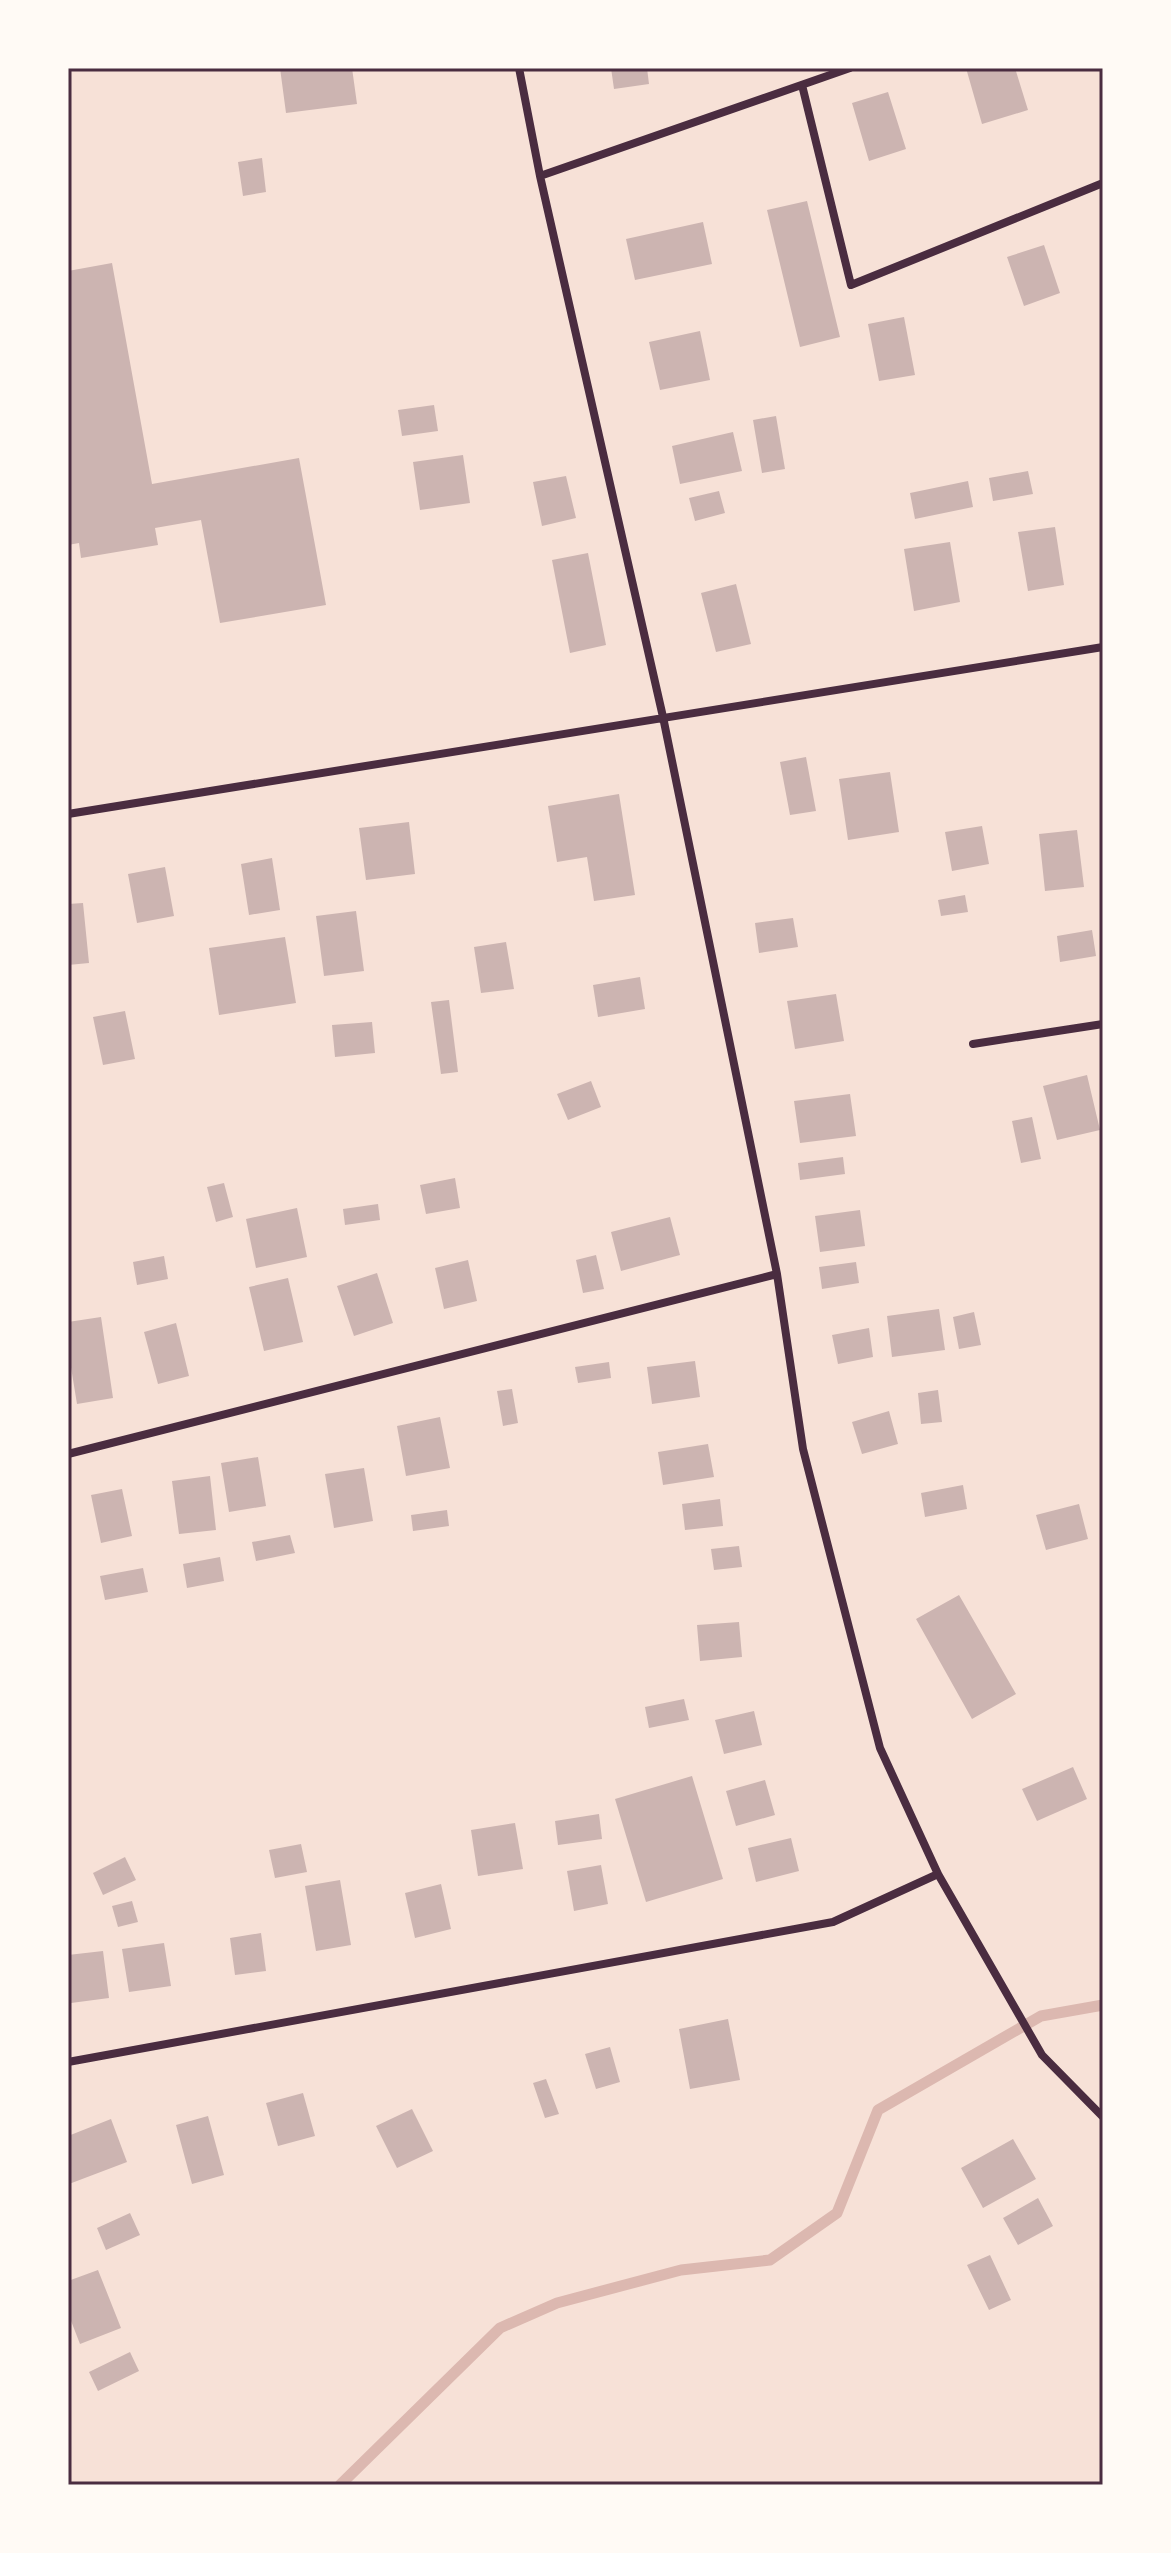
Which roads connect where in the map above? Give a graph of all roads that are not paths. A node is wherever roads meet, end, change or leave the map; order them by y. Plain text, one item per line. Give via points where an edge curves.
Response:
1 (519, 68) edge
2 (850, 68) edge
3 (802, 85) junction
4 (540, 176) junction
5 (1103, 183) edge
6 (1103, 647) edge
7 (663, 717) junction
8 (68, 814) edge
9 (1103, 1024) edge
10 (973, 1044) dead end
11 (777, 1274) junction
12 (68, 1454) edge
13 (938, 1874) junction
14 (68, 2062) edge
15 (1103, 2117) edge

1 - 4 street
2 - 3 street
3 - 4 street
3 - 5 street via 851,285
4 - 7 street
6 - 7 street
7 - 8 street
7 - 11 street
9 - 10 street
11 - 12 street
11 - 13 street via 803,1449 880,1748
13 - 14 street via 833,1922
13 - 15 street via 1042,2055

